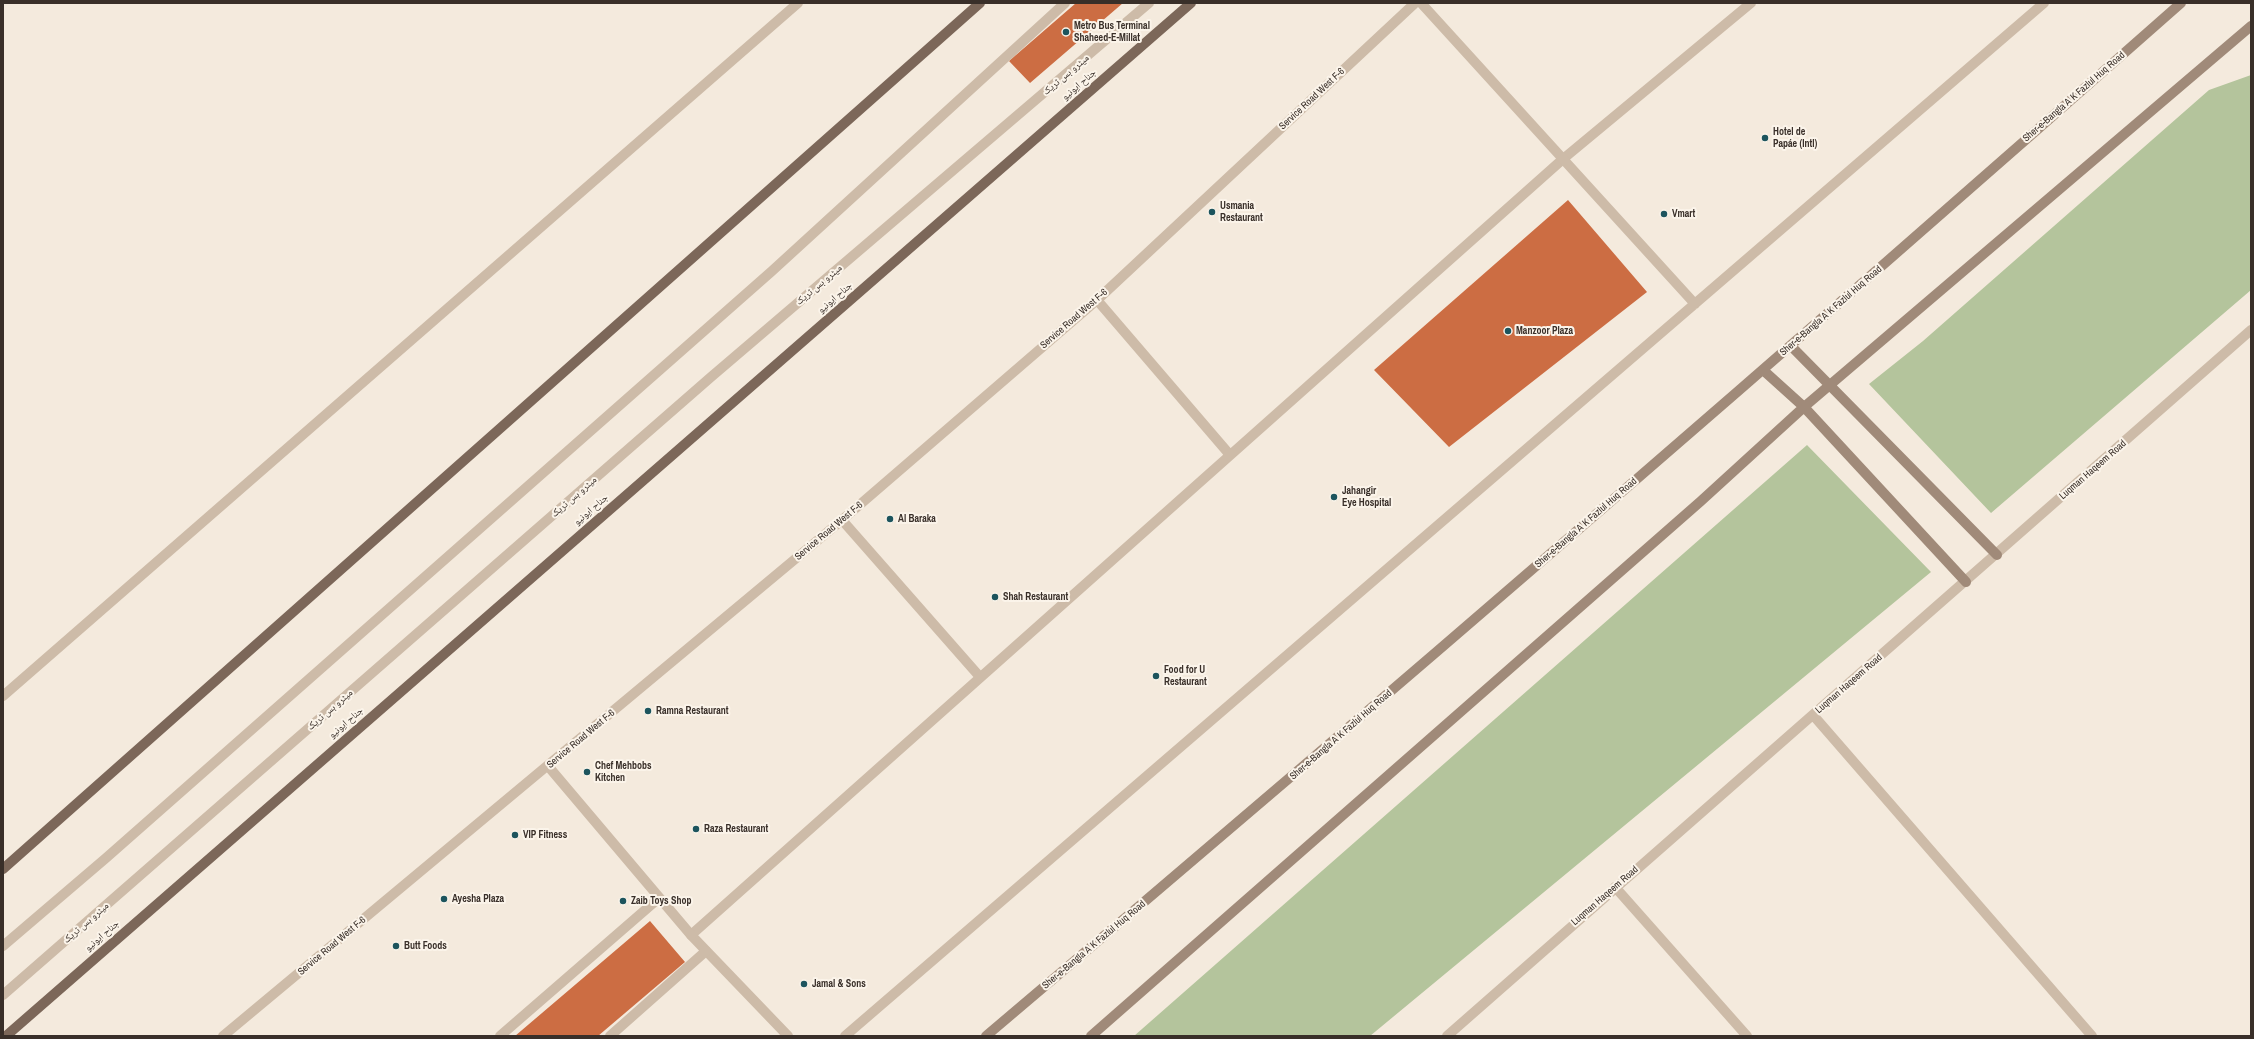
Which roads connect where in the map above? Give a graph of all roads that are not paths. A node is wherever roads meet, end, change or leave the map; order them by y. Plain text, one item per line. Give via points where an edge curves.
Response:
1 (798, 3) edge
2 (980, 3) edge
3 (1065, 3) edge
4 (1149, 3) edge
5 (1191, 3) edge
6 (1415, 3) edge
7 (1421, 3) edge
8 (1751, 3) edge
9 (2044, 3) edge
10 (2181, 3) edge
11 (2251, 26) edge
12 (1563, 159) junction
13 (1097, 300) junction
14 (1695, 304) junction
15 (2251, 330) edge
16 (1791, 346) junction
17 (1763, 370) junction
18 (1830, 384) junction
19 (1804, 408) junction
20 (1230, 455) junction
21 (842, 520) junction
22 (1997, 555) junction
23 (1966, 582) junction
24 (980, 678) junction
25 (3, 696) edge
26 (1813, 715) junction
27 (548, 766) junction
28 (3, 869) edge
29 (1615, 887) junction
30 (659, 898) junction
31 (691, 935) junction
32 (3, 946) edge
33 (706, 951) junction
34 (3, 995) edge
35 (226, 1035) edge
36 (6, 1036) edge
37 (500, 1036) edge
38 (610, 1036) edge
39 (788, 1036) edge
40 (845, 1036) edge
41 (986, 1036) edge
42 (1091, 1036) edge
43 (1447, 1036) edge
44 (1747, 1036) edge
45 (2092, 1036) edge

1 - 25 street
2 - 28 main road
3 - 32 street via 772,271
4 - 34 street, میٹرو بس ٹریک via 711,377
5 - 36 main road, جناح ایونیو
6 - 13 street, Service Road West F-6
7 - 12 street
8 - 12 street
9 - 14 street
10 - 16 main road, Sher-e-Bangla A K Fazlul Huq Road
11 - 18 main road
12 - 14 street
12 - 20 street
13 - 20 street
13 - 21 street, Service Road West F-6
14 - 40 street
15 - 22 street, Luqman Haqeem Road
16 - 17 main road, Sher-e-Bangla A K Fazlul Huq Road
16 - 18 main road
17 - 19 main road
17 - 41 main road, Sher-e-Bangla A K Fazlul Huq Road via 1281,787
18 - 19 main road
18 - 22 main road
19 - 23 main road
19 - 42 main road via 1689,512
20 - 24 street
21 - 24 street
21 - 27 street, Service Road West F-6
22 - 23 street, Luqman Haqeem Road
23 - 26 street, Luqman Haqeem Road
24 - 31 street
26 - 29 street, Luqman Haqeem Road
26 - 45 street
27 - 30 street
27 - 35 street, Service Road West F-6
29 - 43 street, Luqman Haqeem Road
29 - 44 street
30 - 31 street
30 - 37 street
31 - 33 street
33 - 38 street
33 - 39 street

